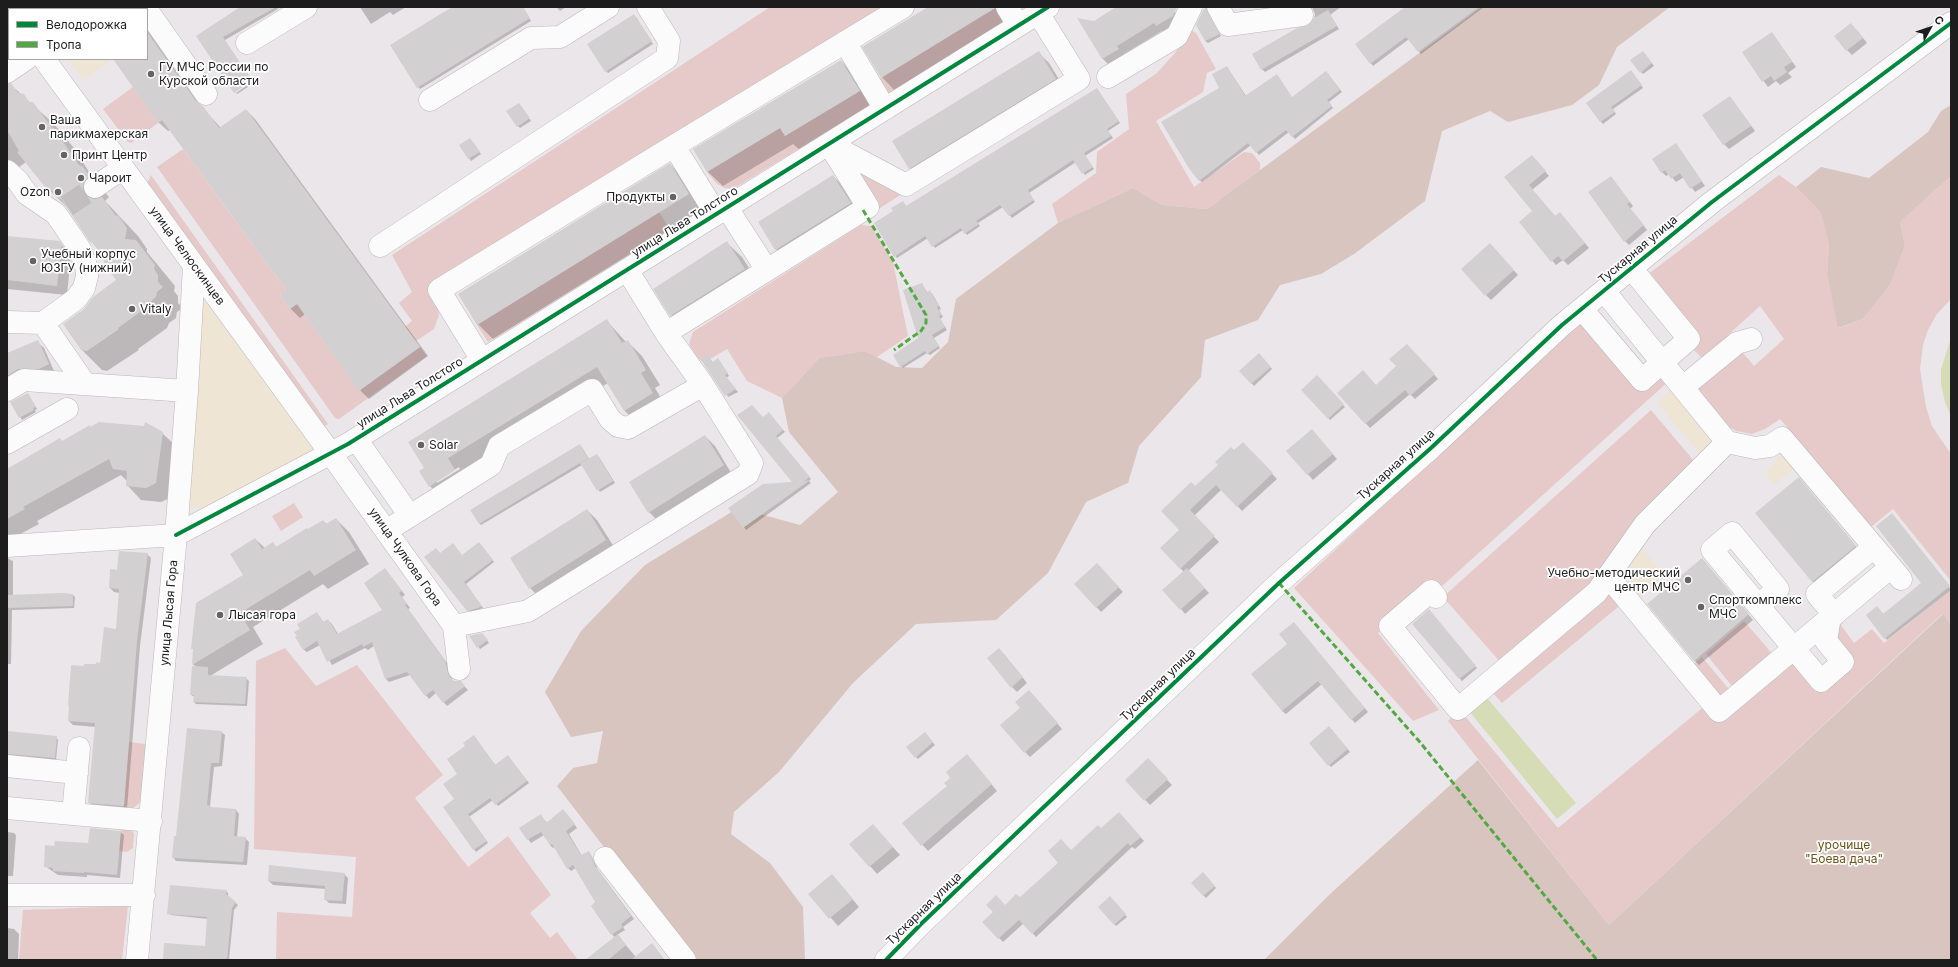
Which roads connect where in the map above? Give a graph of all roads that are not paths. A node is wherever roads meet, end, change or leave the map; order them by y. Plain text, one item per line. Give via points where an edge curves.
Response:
1 (306, 7) edge
2 (608, 7) edge
3 (648, 7) edge
4 (903, 7) edge
5 (1007, 7) edge
6 (1191, 7) edge
7 (1218, 7) edge
8 (1043, 10) edge
9 (148, 12) edge
10 (1302, 15) dead end
11 (1951, 23) edge
12 (1018, 25) junction
13 (845, 42) junction
14 (248, 43) dead end
15 (25, 60) edge
16 (45, 60) edge
17 (7, 72) edge
18 (1108, 77) dead end
19 (206, 94) dead end
20 (430, 100) dead end
21 (885, 109) junction
22 (829, 144) junction
23 (674, 146) junction
24 (123, 168) junction
25 (7, 171) edge
26 (95, 187) tunnel mouth
27 (721, 211) junction
28 (380, 246) dead end
29 (194, 266) junction
30 (1631, 268) junction
31 (626, 270) junction
32 (766, 270) junction
33 (1604, 291) junction
34 (1582, 309) junction
35 (7, 322) edge
36 (43, 323) junction
37 (666, 333) junction
38 (1751, 339) dead end
39 (482, 360) junction
40 (1662, 362) junction
41 (85, 384) junction
42 (703, 385) junction
43 (1683, 387) junction
44 (7, 390) edge
45 (188, 391) junction
46 (67, 410) dead end
47 (356, 438) junction
48 (1727, 442) junction
49 (7, 443) edge
50 (332, 454) junction
51 (410, 516) junction
52 (386, 531) junction
53 (176, 535) junction
54 (7, 546) edge
55 (1874, 546) junction
56 (1608, 576) junction
57 (1436, 597) dead end
58 (1759, 605) dead end
59 (1832, 616) junction
60 (454, 626) junction
61 (1794, 648) junction
62 (459, 669) dead end
63 (79, 748) dead end
64 (7, 766) edge
65 (77, 773) junction
66 (7, 808) edge
67 (73, 814) junction
68 (151, 821) junction
69 (606, 858) dead end
70 (7, 895) edge
71 (144, 896) junction
72 (137, 960) edge
73 (685, 960) edge
74 (886, 960) edge

1 - 14 street
2 - 20 street via 560,37 532,38
3 - 28 street via 669,41 667,58
4 - 13 street
5 - 12 street
6 - 18 street via 1177,36
7 - 10 street via 1228,25
8 - 12 street, улица Льва Толстого
8 - 22 street via 1079,79 906,185
9 - 19 street
11 - 30 street, Тускарная улица via 1712,202
12 - 21 street, улица Льва Толстого
13 - 21 street
13 - 23 street
15 - 17 street
16 - 24 street, улица Челюскинцев
21 - 22 street, улица Льва Толстого
22 - 27 street, улица Льва Толстого
22 - 32 street via 868,207
23 - 27 street
23 - 39 street via 439,290
24 - 26 street
24 - 29 street, улица Челюскинцев
25 - 36 street via 27,194 61,210 86,266 84,288 76,299
27 - 31 street, улица Льва Толстого
27 - 32 street
29 - 45 street, улица Лысая Гора
29 - 50 street, улица Челюскинцев
30 - 33 street, Тускарная улица
30 - 40 street via 1689,339
31 - 37 street
31 - 39 street, улица Льва Толстого
32 - 37 street
33 - 34 street, Тускарная улица
33 - 40 street
34 - 40 street via 1642,380
34 - 74 street, Тускарная улица via 1279,584
35 - 36 street
36 - 41 street
37 - 42 street
38 - 43 street via 1737,343
39 - 47 street, улица Льва Толстого
40 - 43 street
41 - 44 street via 24,380
41 - 45 street
42 - 51 street via 628,428 618,426 610,419 592,390 499,446 491,465
42 - 60 street via 752,463 748,474 528,611
43 - 48 street
45 - 53 street, улица Лысая Гора
46 - 49 street
47 - 50 street, улица Льва Толстого
47 - 51 street
48 - 55 street via 1755,448 1770,446 1782,438
48 - 56 street via 1645,524
50 - 52 street, улица Чулкова Гора
50 - 53 street, улица Льва Толстого
51 - 52 street
52 - 60 street, улица Чулкова Гора
53 - 54 street
53 - 68 street, улица Лысая Гора
55 - 59 street via 1817,594
55 - 59 street via 1896,573
56 - 57 street via 1597,592 1458,709 1390,626 1431,591
56 - 61 street via 1719,711
58 - 61 street
59 - 61 street
59 - 61 street via 1826,641 1843,662 1821,681
60 - 62 street, улица Чулкова Гора
63 - 65 street
64 - 65 street
65 - 67 street
66 - 67 street
67 - 68 street
68 - 71 street, улица Лысая Гора
69 - 73 street
70 - 71 street
71 - 72 street, улица Лысая Гора

